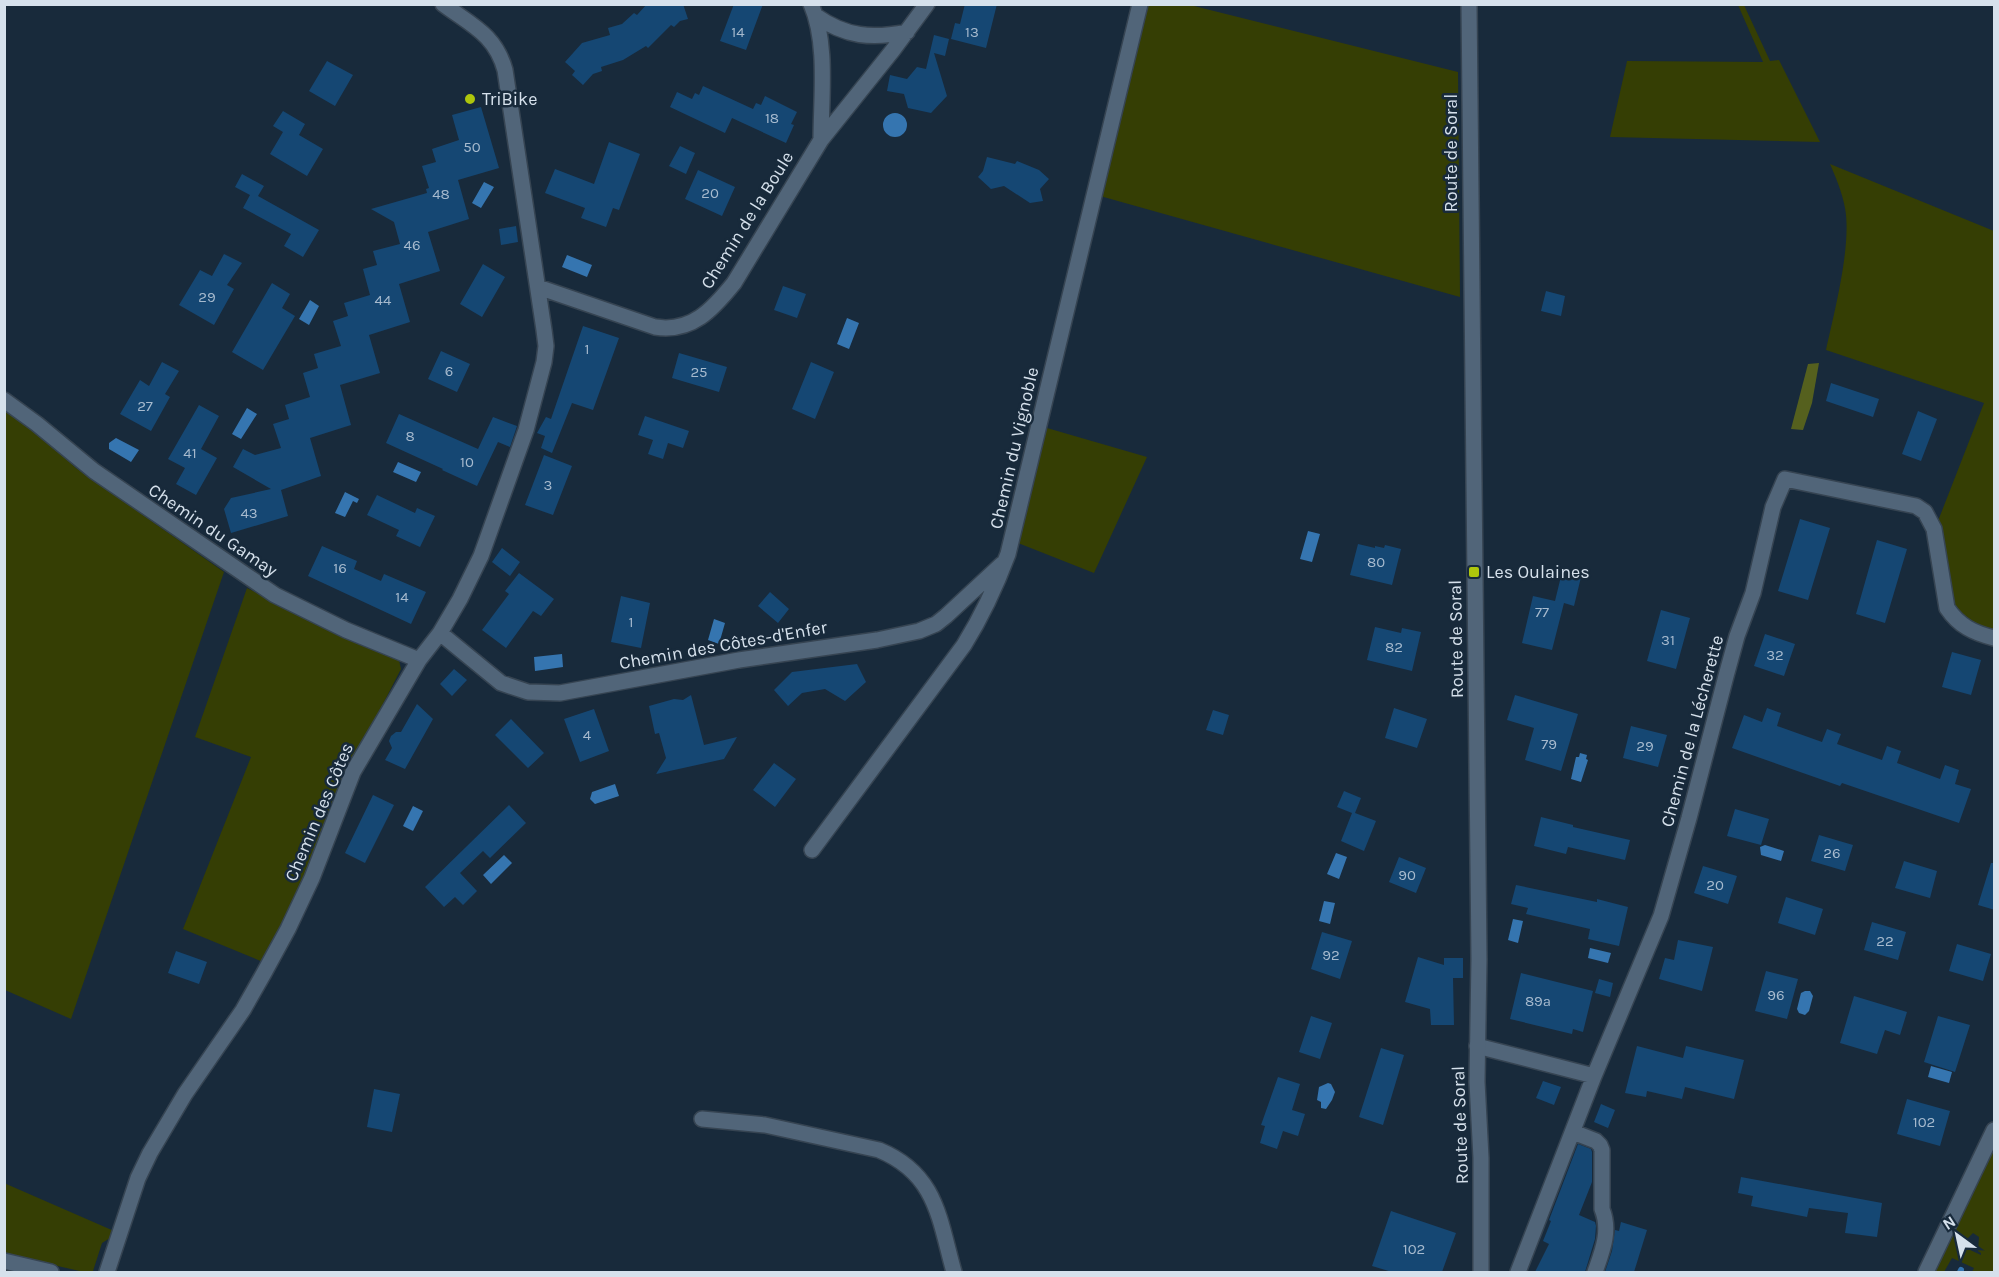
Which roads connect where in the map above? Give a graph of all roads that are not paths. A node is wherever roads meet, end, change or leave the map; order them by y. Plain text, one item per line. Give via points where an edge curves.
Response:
1 (443, 4) edge
2 (927, 4) edge
3 (1140, 4) edge
4 (1469, 4) edge
5 (813, 10) edge
6 (907, 32) junction
7 (821, 140) junction
8 (538, 287) junction
9 (4, 400) edge
10 (1005, 561) junction
11 (440, 633) junction
12 (1995, 638) edge
13 (419, 660) junction
14 (812, 850) dead end
15 (1477, 1046) junction
16 (1594, 1076) junction
17 (702, 1119) dead end
18 (1995, 1130) edge
19 (1573, 1132) junction
20 (4, 1261) edge
21 (51, 1272) edge
22 (107, 1272) edge
23 (954, 1272) edge
24 (1481, 1272) edge
25 (1518, 1272) edge
26 (1594, 1272) edge
27 (1926, 1272) edge

1 - 8 street, Chemin des Côtes via 490,39 501,55
2 - 6 street, Chemin de la Boule
3 - 10 street, Chemin du Vignoble
4 - 15 street, Route de Soral
5 - 6 street via 830,26 849,33 885,36
5 - 7 street via 821,67
6 - 7 street, Chemin de la Boule
7 - 8 street, Chemin de la Boule via 734,283 718,303 695,321 669,330 655,327
8 - 11 street, Chemin des Côtes via 546,346 526,430 481,556
9 - 13 street, Chemin du Gamay via 94,471 275,595
10 - 11 street, Chemin des Côtes-d'Enfer via 946,616 920,631 560,693 528,692 501,683
10 - 14 street, Chemin du Vignoble via 964,645
11 - 13 street, Chemin des Côtes
12 - 16 street, Chemin de la Lécherette via 1966,629 1947,608 1934,529 1916,506 1785,479 1773,507 1754,592 1737,636 1661,916
13 - 22 street, Chemin des Côtes via 353,772 284,938 243,1010 150,1153
15 - 16 street
15 - 24 street, Route de Soral
16 - 19 street, Chemin de la Lécherette
17 - 23 street via 765,1125 891,1155 924,1183 933,1197
18 - 27 street
19 - 25 street, Chemin de la Lécherette
19 - 26 street via 1596,1141 1602,1150 1605,1241
20 - 21 street

